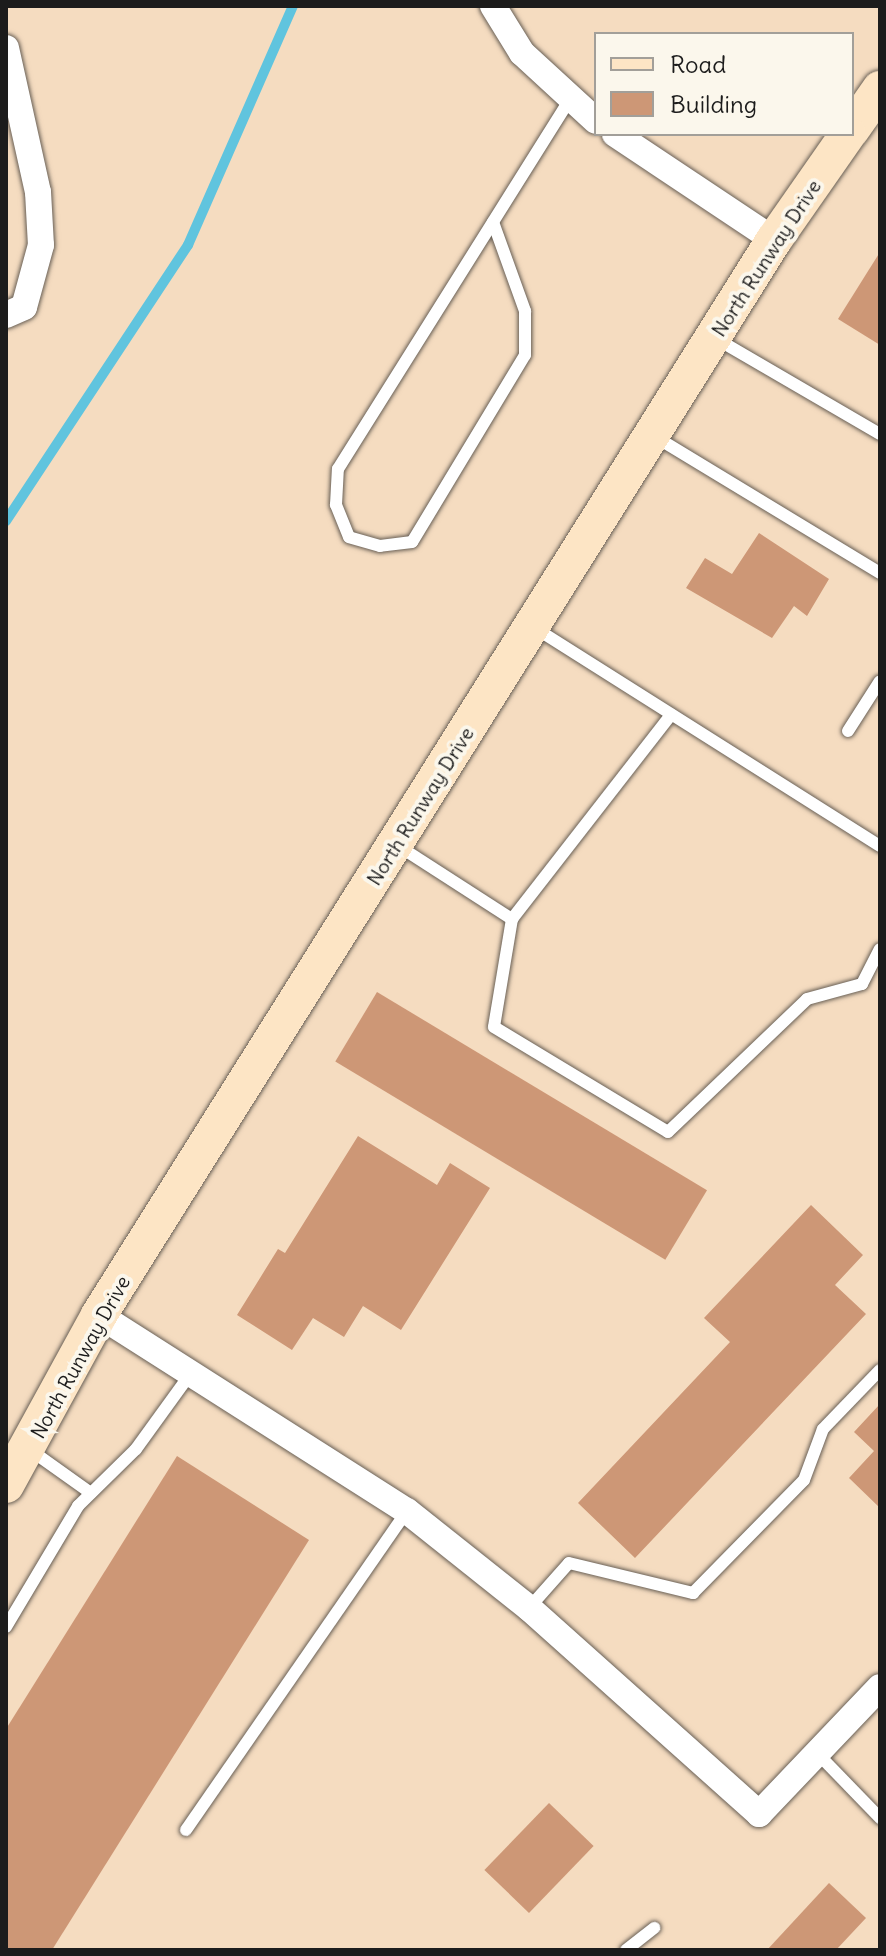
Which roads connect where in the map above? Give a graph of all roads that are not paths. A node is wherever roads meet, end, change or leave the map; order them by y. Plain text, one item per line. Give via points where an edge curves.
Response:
1 (493, 6) edge
2 (6, 48) edge
3 (880, 89) edge
4 (570, 99) junction
5 (594, 119) edge
6 (854, 126) edge
7 (618, 136) edge
8 (847, 136) edge
9 (493, 222) junction
10 (774, 240) junction
11 (15, 311) edge
12 (715, 338) junction
13 (880, 434) edge
14 (653, 435) junction
15 (880, 573) edge
16 (533, 626) junction
17 (880, 681) edge
18 (671, 715) junction
19 (848, 731) dead end
20 (396, 844) junction
21 (880, 846) edge
22 (512, 919) junction
23 (880, 949) edge
24 (99, 1315) junction
25 (880, 1370) edge
26 (191, 1373) junction
27 (29, 1449) junction
28 (6, 1485) edge
29 (91, 1493) junction
30 (407, 1511) junction
31 (529, 1608) junction
32 (6, 1627) edge
33 (880, 1687) edge
34 (817, 1753) junction
35 (880, 1818) edge
36 (186, 1830) dead end
37 (654, 1928) dead end
38 (626, 1950) edge

1 - 4 street via 522,53
2 - 11 street via 38,192 41,245
3 - 6 street
4 - 5 street
4 - 9 lane
7 - 10 street
8 - 10 street, North Runway Drive
9 - 9 lane via 338,469 336,505 349,537 380,546 412,542 525,355 525,311
10 - 12 street, North Runway Drive
12 - 13 lane
12 - 14 street, North Runway Drive
14 - 15 lane
14 - 16 street, North Runway Drive
16 - 18 lane
16 - 20 street, North Runway Drive
17 - 19 lane
18 - 21 lane
18 - 22 lane
20 - 22 lane
20 - 24 street, North Runway Drive
22 - 23 lane via 494,1027 668,1132 807,999 862,984
24 - 26 street
24 - 27 street, North Runway Drive
25 - 31 lane via 823,1429 804,1480 693,1593 569,1563
26 - 29 lane via 136,1449
26 - 30 street
27 - 28 street, North Runway Drive
27 - 29 lane
29 - 32 lane via 78,1506
30 - 31 street
30 - 36 lane
31 - 34 street via 759,1814
33 - 34 street
34 - 35 lane
37 - 38 lane

